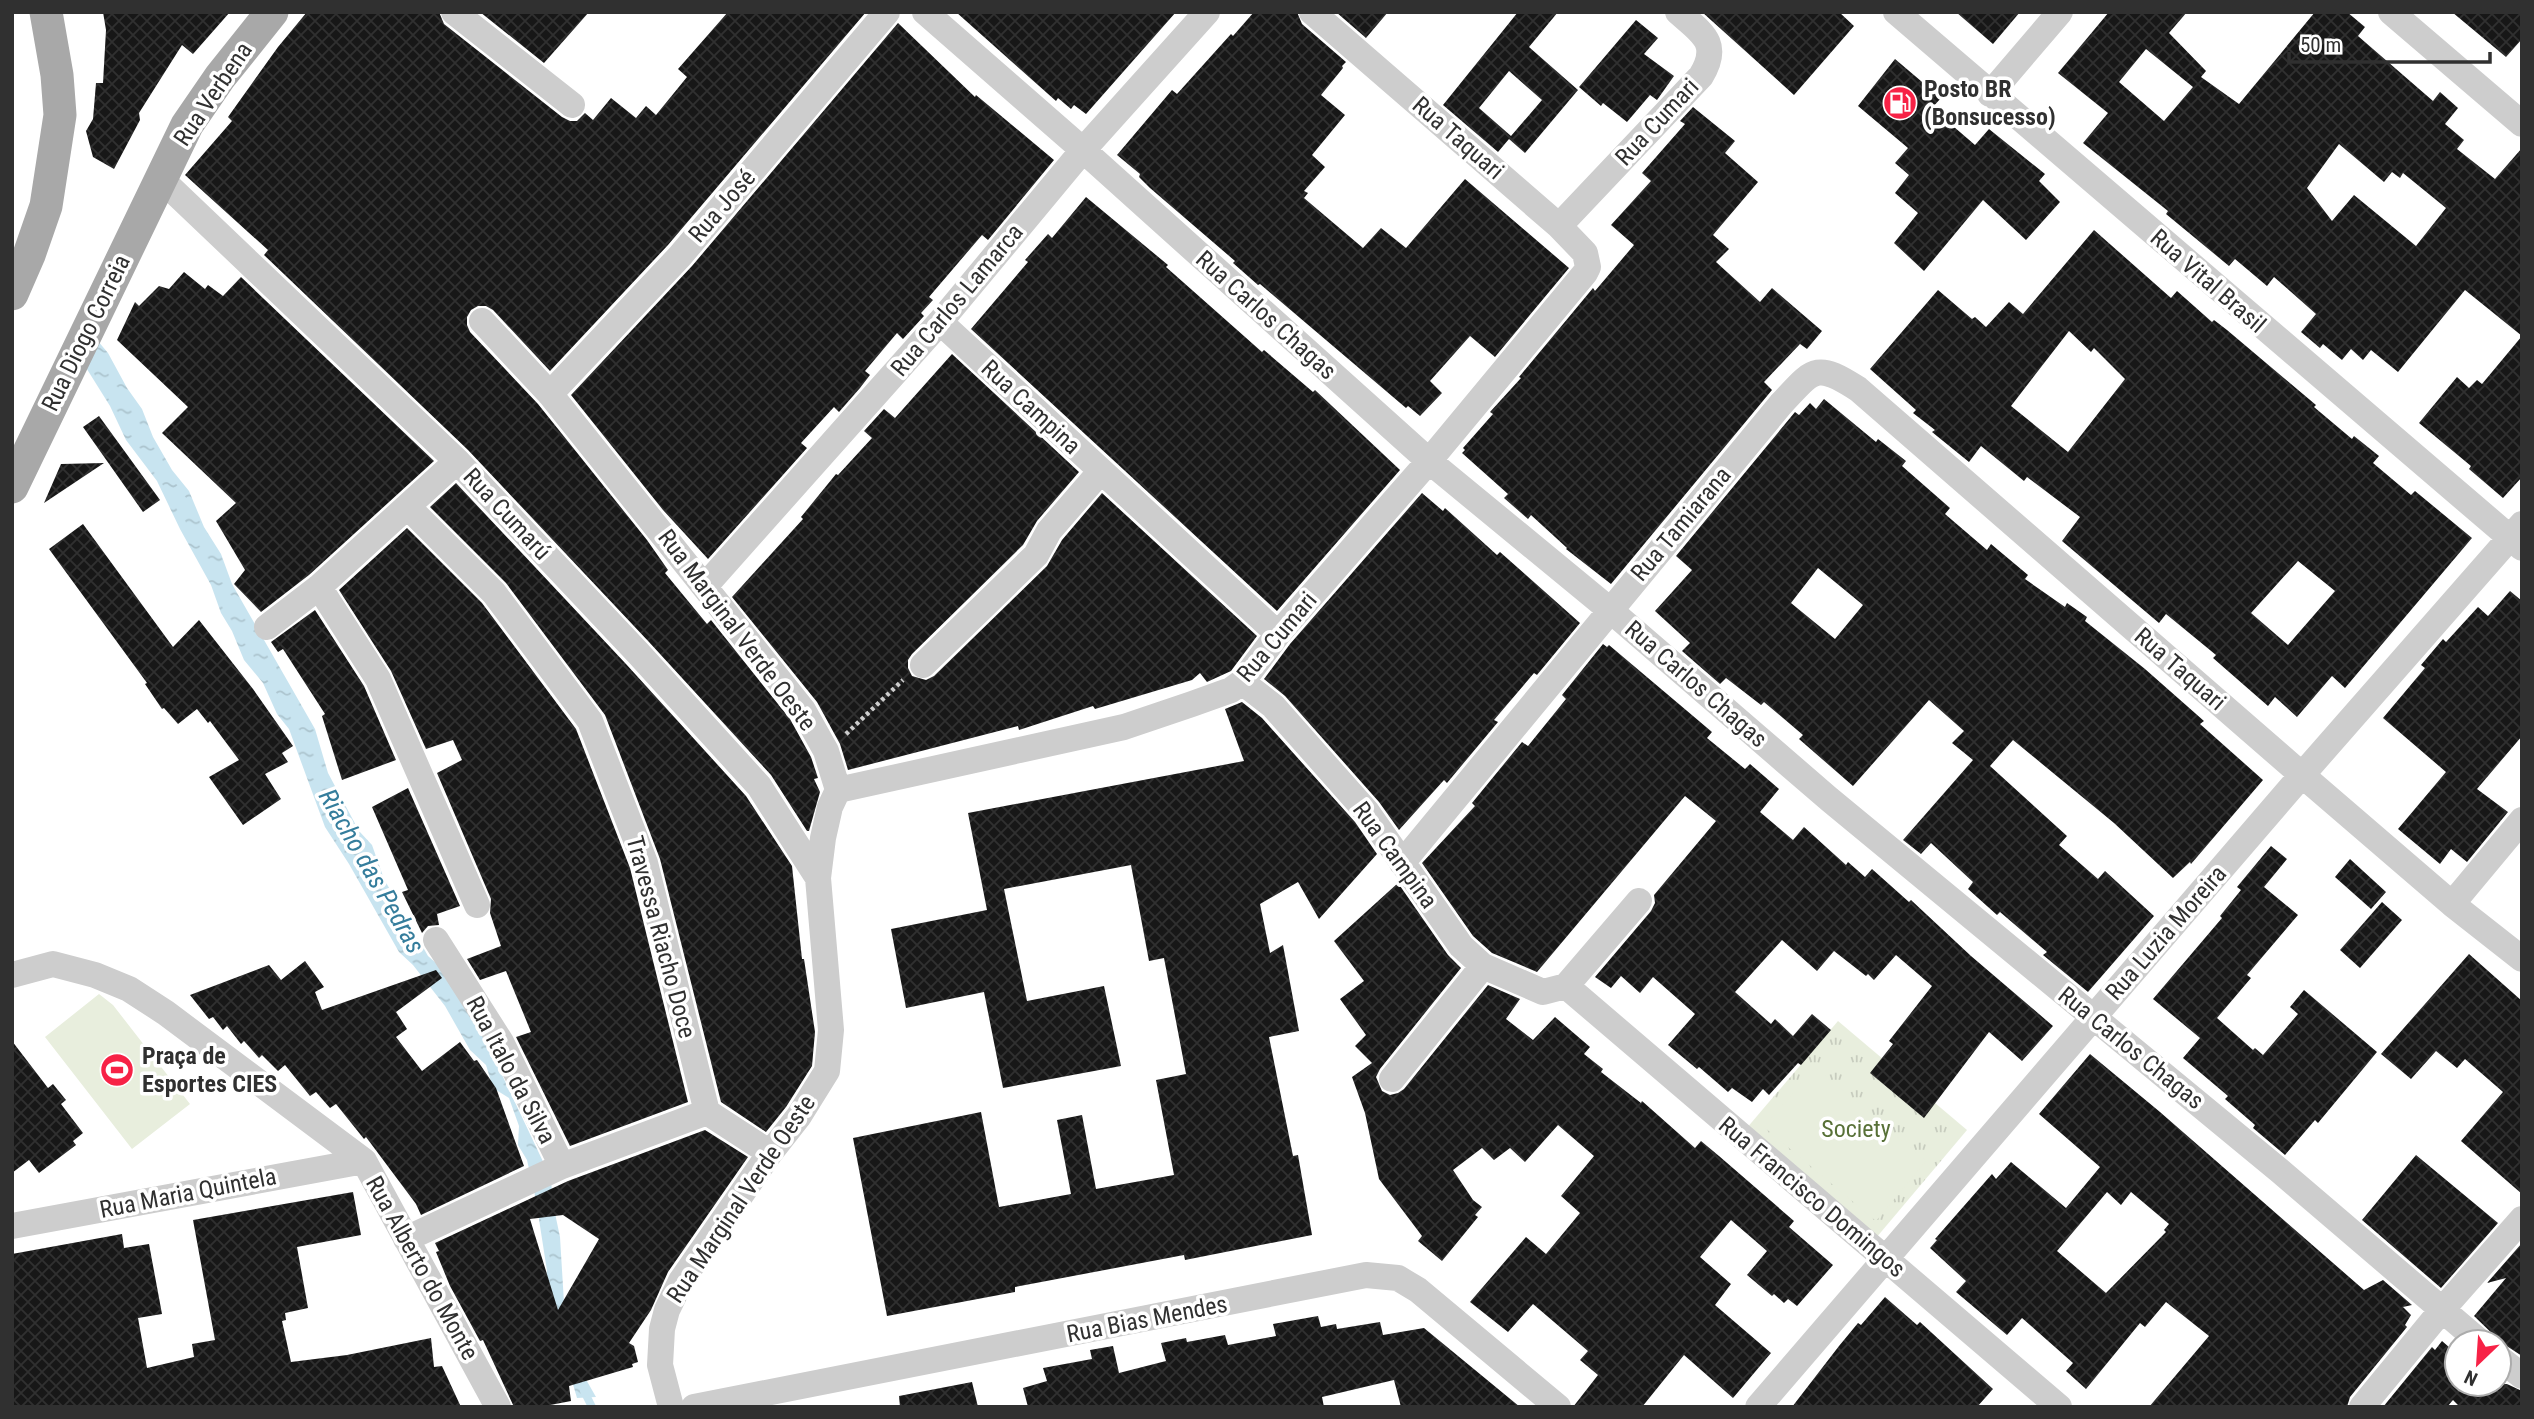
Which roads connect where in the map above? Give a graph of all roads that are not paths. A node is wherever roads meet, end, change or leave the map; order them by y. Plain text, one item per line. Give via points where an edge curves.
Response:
1 (46, 12) edge
2 (271, 12) edge
3 (454, 12) edge
4 (887, 12) edge
5 (925, 12) edge
6 (1207, 12) edge
7 (1312, 12) edge
8 (1678, 12) edge
9 (1896, 12) edge
10 (2060, 12) edge
11 (2391, 12) edge
12 (1990, 94) junction
13 (572, 105) dead end
14 (2522, 124) edge
15 (1083, 150) junction
16 (161, 179) junction
17 (1559, 226) junction
18 (1585, 273) joint
19 (12, 294) edge
20 (482, 321) dead end
21 (940, 322) junction
22 (1839, 377) joint
23 (550, 394) junction
24 (457, 461) junction
25 (1429, 461) junction
26 (1100, 472) junction
27 (12, 487) edge
28 (408, 507) junction
29 (2518, 537) edge
30 (705, 586) junction
31 (319, 587) junction
32 (1610, 610) junction
33 (267, 627) dead end
34 (1278, 634) junction
35 (923, 665) road end
36 (1242, 682) junction
37 (2302, 775) junction
38 (838, 790) junction
39 (2522, 820) edge
40 (1402, 863) junction
41 (818, 878) junction
42 (1639, 901) dead end
43 (2452, 904) junction
44 (477, 905) dead end
45 (436, 940) dead end
46 (2522, 959) edge
47 (1483, 966) junction
48 (12, 975) edge
49 (1566, 986) junction
50 (2093, 1018) junction
51 (1391, 1079) dead end
52 (707, 1112) junction
53 (770, 1153) junction
54 (363, 1161) junction
55 (556, 1169) junction
56 (2522, 1219) edge
57 (12, 1226) edge
58 (406, 1239) junction
59 (1885, 1259) junction
60 (2441, 1311) junction
61 (2462, 1328) edge
62 (498, 1407) edge
63 (671, 1407) edge
64 (694, 1407) edge
65 (1558, 1407) edge
66 (1758, 1407) edge
67 (2059, 1407) edge
68 (2362, 1407) edge

1 - 19 main road via 60,116 46,206
2 - 16 main road, Rua Verbena via 187,125
3 - 13 street
4 - 23 street, Rua José via 680,256
5 - 15 street, Rua Carlos Chagas
6 - 15 street, Rua Carlos Lamarca
7 - 17 street, Rua Taquari
8 - 17 street, Rua Cumari via 1710,45 1707,66
9 - 12 street, Rua Vital Brasil
10 - 12 street
11 - 14 street
12 - 29 street, Rua Vital Brasil
15 - 21 street, Rua Carlos Lamarca
15 - 25 street, Rua Carlos Chagas
16 - 24 street, Rua Cumarú
16 - 27 main road, Rua Diogo Correia
17 - 18 street, Rua Taquari via 1585,253
18 - 25 street, Rua Cumari
20 - 23 street, Rua Marginal Verde Oeste
21 - 26 street, Rua Campina
21 - 30 street, Rua Carlos Lamarca
22 - 32 street, Rua Tamiarana via 1821,371 1809,374
22 - 37 street, Rua Taquari
23 - 30 street, Rua Marginal Verde Oeste
24 - 28 street
24 - 41 street, Rua Cumarú via 759,786
25 - 32 street, Rua Carlos Chagas
25 - 34 street, Rua Cumari
26 - 34 street, Rua Campina
26 - 35 street via 1049,531 1036,555
28 - 31 street
28 - 52 street, Travessa Riacho Doce via 494,593 590,721 645,863
29 - 37 street, Rua Luzia Moreira
30 - 38 street, Rua Marginal Verde Oeste via 803,710 826,751
31 - 33 street
31 - 44 street via 378,678
32 - 40 street, Rua Tamiarana
32 - 50 street, Rua Carlos Chagas
34 - 36 street, Rua Cumari
36 - 38 street, Rua Cumari via 1218,695 1124,727
36 - 40 street, Rua Campina via 1273,706 1367,812
37 - 43 street, Rua Taquari
37 - 50 street, Rua Luzia Moreira
38 - 41 street, Rua Marginal Verde Oeste via 830,807
39 - 43 street
40 - 47 street, Rua Campina via 1461,946
41 - 53 street, Rua Marginal Verde Oeste via 831,1030 827,1071
42 - 49 street
43 - 46 street, Rua Taquari
45 - 55 street, Rua Italo da Silva via 501,1042
47 - 49 street, Rua Campina via 1543,992
47 - 51 street
48 - 54 street, Rua Alberto do Monte via 53,964 130,989
49 - 59 street, Rua Francisco Domingos
50 - 59 street, Rua Luzia Moreira
50 - 60 street, Rua Carlos Chagas
52 - 53 street
52 - 55 street
53 - 63 street, Rua Marginal Verde Oeste via 681,1281 667,1310 660,1366
54 - 57 street, Rua Maria Quintela
54 - 58 street, Rua Alberto do Monte
55 - 58 street
56 - 60 street
58 - 62 street, Rua Alberto do Monte
59 - 66 street, Rua Luzia Moreira
59 - 67 street, Rua Francisco Domingos
60 - 61 street, Rua Carlos Chagas
60 - 68 street
64 - 65 street, Rua Bias Mendes via 1366,1275 1398,1279 1418,1290

